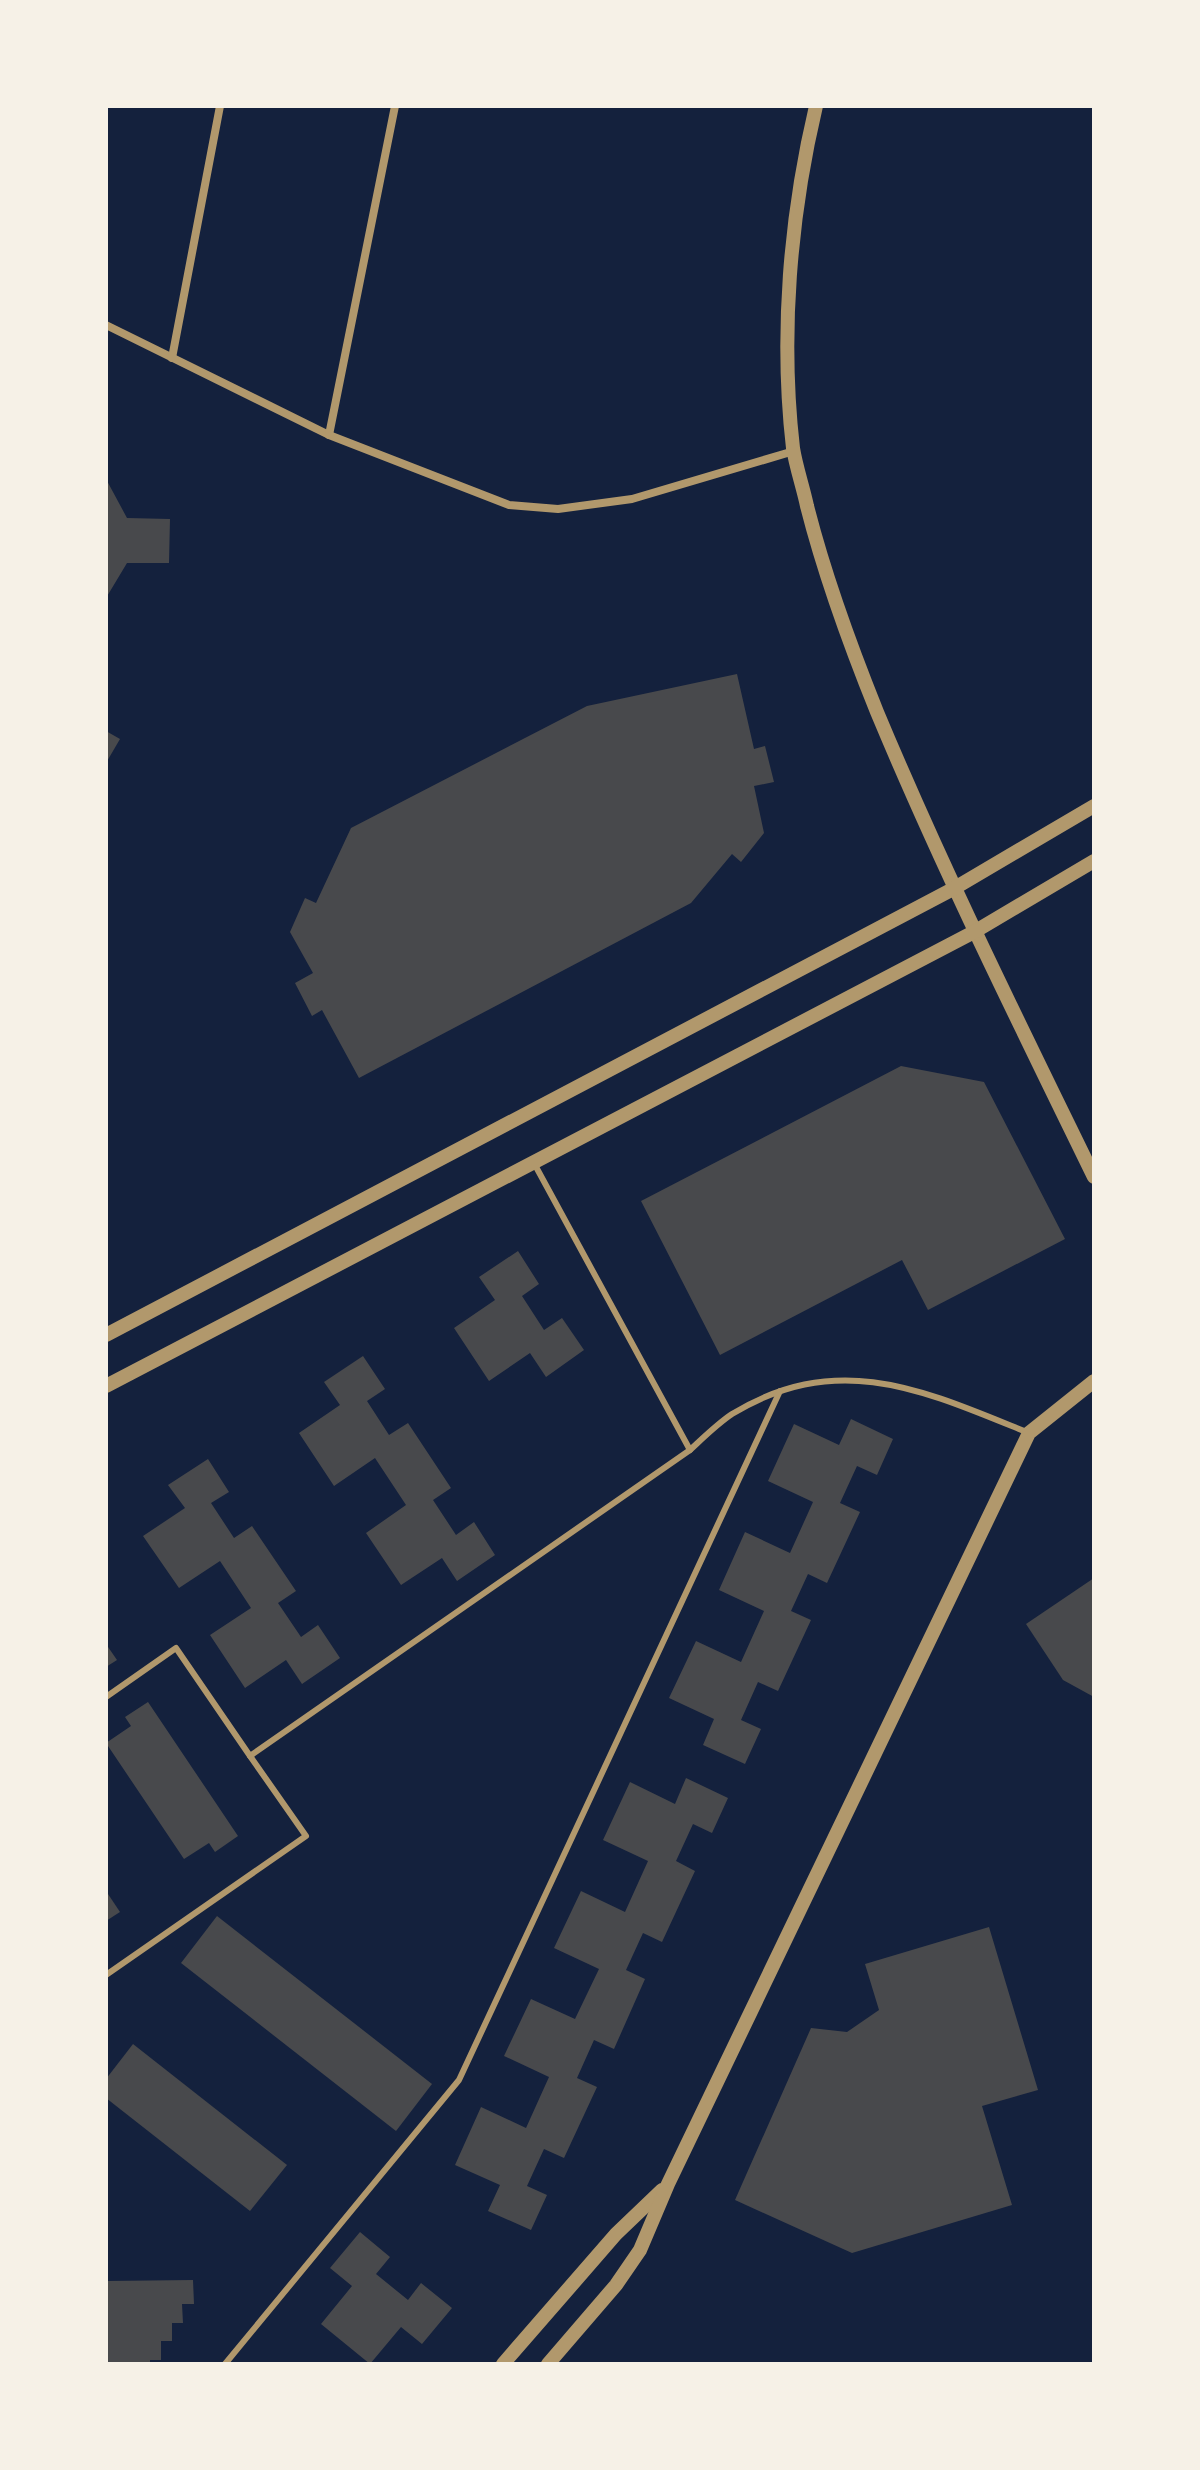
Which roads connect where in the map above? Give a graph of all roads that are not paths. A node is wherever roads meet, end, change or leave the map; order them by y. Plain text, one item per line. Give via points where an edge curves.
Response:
1 (220, 106) edge
2 (395, 106) edge
3 (816, 106) edge
4 (106, 325) edge
5 (172, 358) junction
6 (329, 435) junction
7 (794, 451) junction
8 (1094, 806) edge
9 (1094, 861) edge
10 (953, 889) junction
11 (974, 932) junction
12 (534, 1163) junction
13 (1094, 1177) edge
14 (106, 1335) edge
15 (1094, 1381) edge
16 (106, 1386) edge
17 (780, 1391) junction
18 (1029, 1433) junction
19 (690, 1450) junction
20 (106, 1697) edge
21 (250, 1756) junction
22 (106, 1975) edge
23 (668, 2184) junction
24 (225, 2364) edge
25 (503, 2364) edge
26 (548, 2364) edge

1 - 5 street
2 - 6 street
3 - 7 street via 792,254 787,360
4 - 5 street
5 - 6 street
6 - 7 street via 509,505 558,509 632,499
7 - 10 street via 849,644
8 - 10 street
9 - 11 street
10 - 11 street
10 - 14 street
11 - 12 street
11 - 13 street
12 - 16 street
12 - 19 lane
15 - 18 street
17 - 18 lane via 833,1380 887,1382
17 - 19 lane via 731,1415
17 - 24 lane via 459,2080
18 - 23 street
19 - 21 lane
20 - 21 lane via 176,1648
21 - 22 lane via 306,1836
23 - 25 street via 616,2234
23 - 26 street via 640,2250

